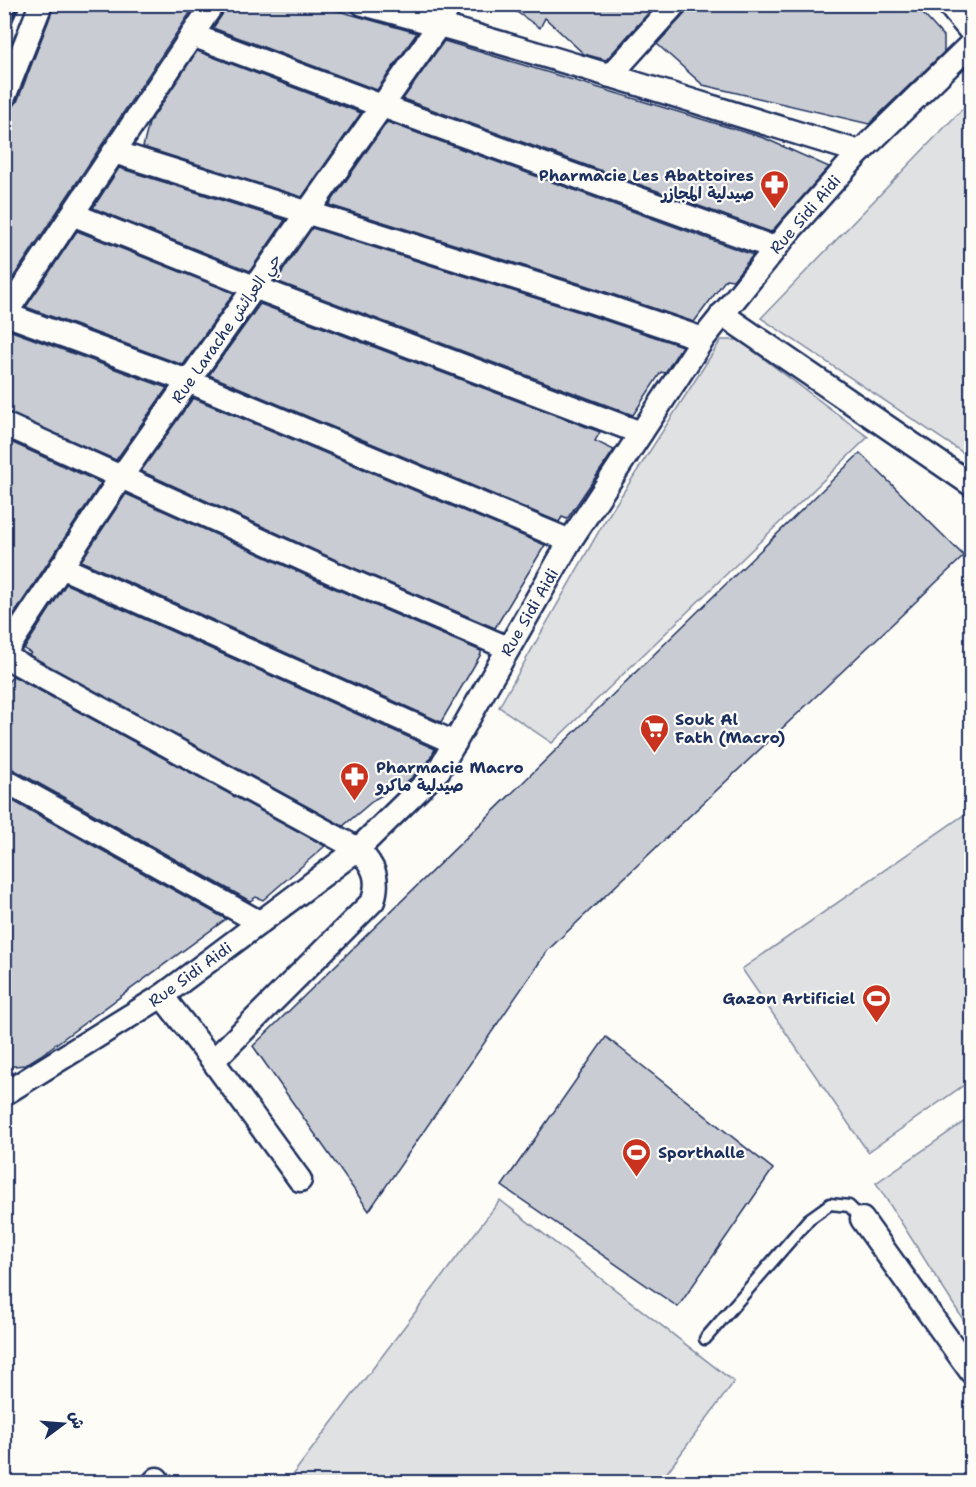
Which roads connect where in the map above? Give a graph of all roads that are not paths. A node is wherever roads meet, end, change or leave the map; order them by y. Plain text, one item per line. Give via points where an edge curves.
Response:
1 (41, 4) edge
2 (213, 4) edge
3 (363, 4) edge
4 (450, 4) edge
5 (675, 4) edge
6 (948, 4) edge
7 (439, 25) junction
8 (972, 33) edge
9 (192, 35) junction
10 (972, 43) edge
11 (610, 76) junction
12 (4, 97) edge
13 (382, 106) junction
14 (114, 152) junction
15 (860, 152) junction
16 (308, 211) junction
17 (72, 214) junction
18 (775, 248) junction
19 (254, 287) junction
20 (722, 314) junction
21 (5, 315) edge
22 (703, 339) junction
23 (188, 381) junction
24 (4, 424) edge
25 (641, 433) junction
26 (121, 477) junction
27 (972, 485) edge
28 (570, 540) junction
29 (61, 567) junction
30 (508, 648) junction
31 (4, 655) edge
32 (455, 743) junction
33 (4, 780) edge
34 (358, 849) junction
35 (259, 922) junction
36 (162, 996) junction
37 (213, 1061) junction
38 (4, 1094) edge
39 (300, 1180) dead end
40 (862, 1219) joint
41 (705, 1339) dead end
42 (972, 1373) edge

1 - 12 street
2 - 9 street
3 - 7 street
4 - 7 street, Rue Larache حي العرائش
5 - 11 street
6 - 8 street
7 - 11 street
7 - 13 street, Rue Larache حي العرائش
9 - 13 street
9 - 14 street
10 - 15 street, Rue Sidi Aidi
11 - 15 street
13 - 16 street, Rue Larache حي العرائش
13 - 18 street
14 - 16 street
14 - 17 street
15 - 18 street, Rue Sidi Aidi
16 - 19 street, Rue Larache حي العرائش
16 - 22 street
17 - 19 street
17 - 21 street
18 - 20 street, Rue Sidi Aidi
19 - 23 street, Rue Larache حي العرائش
19 - 25 street
20 - 22 street, Rue Sidi Aidi
20 - 27 street
21 - 23 street
22 - 25 street, Rue Sidi Aidi
23 - 26 street, Rue Larache حي العرائش
23 - 28 street
24 - 26 street
25 - 28 street, Rue Sidi Aidi
26 - 29 street, Rue Larache حي العرائش
26 - 30 street
28 - 30 street, Rue Sidi Aidi
29 - 31 street, Rue Larache حي العرائش
29 - 32 street
30 - 32 street, Rue Sidi Aidi
31 - 34 street
32 - 34 street, Rue Sidi Aidi via 439,770
33 - 35 street
34 - 35 street, Rue Sidi Aidi
34 - 37 street via 375,872 374,901
35 - 36 street, Rue Sidi Aidi
36 - 37 street
36 - 38 street, Rue Sidi Aidi
37 - 39 street
40 - 41 lane via 849,1206 830,1204 808,1219
40 - 42 street

